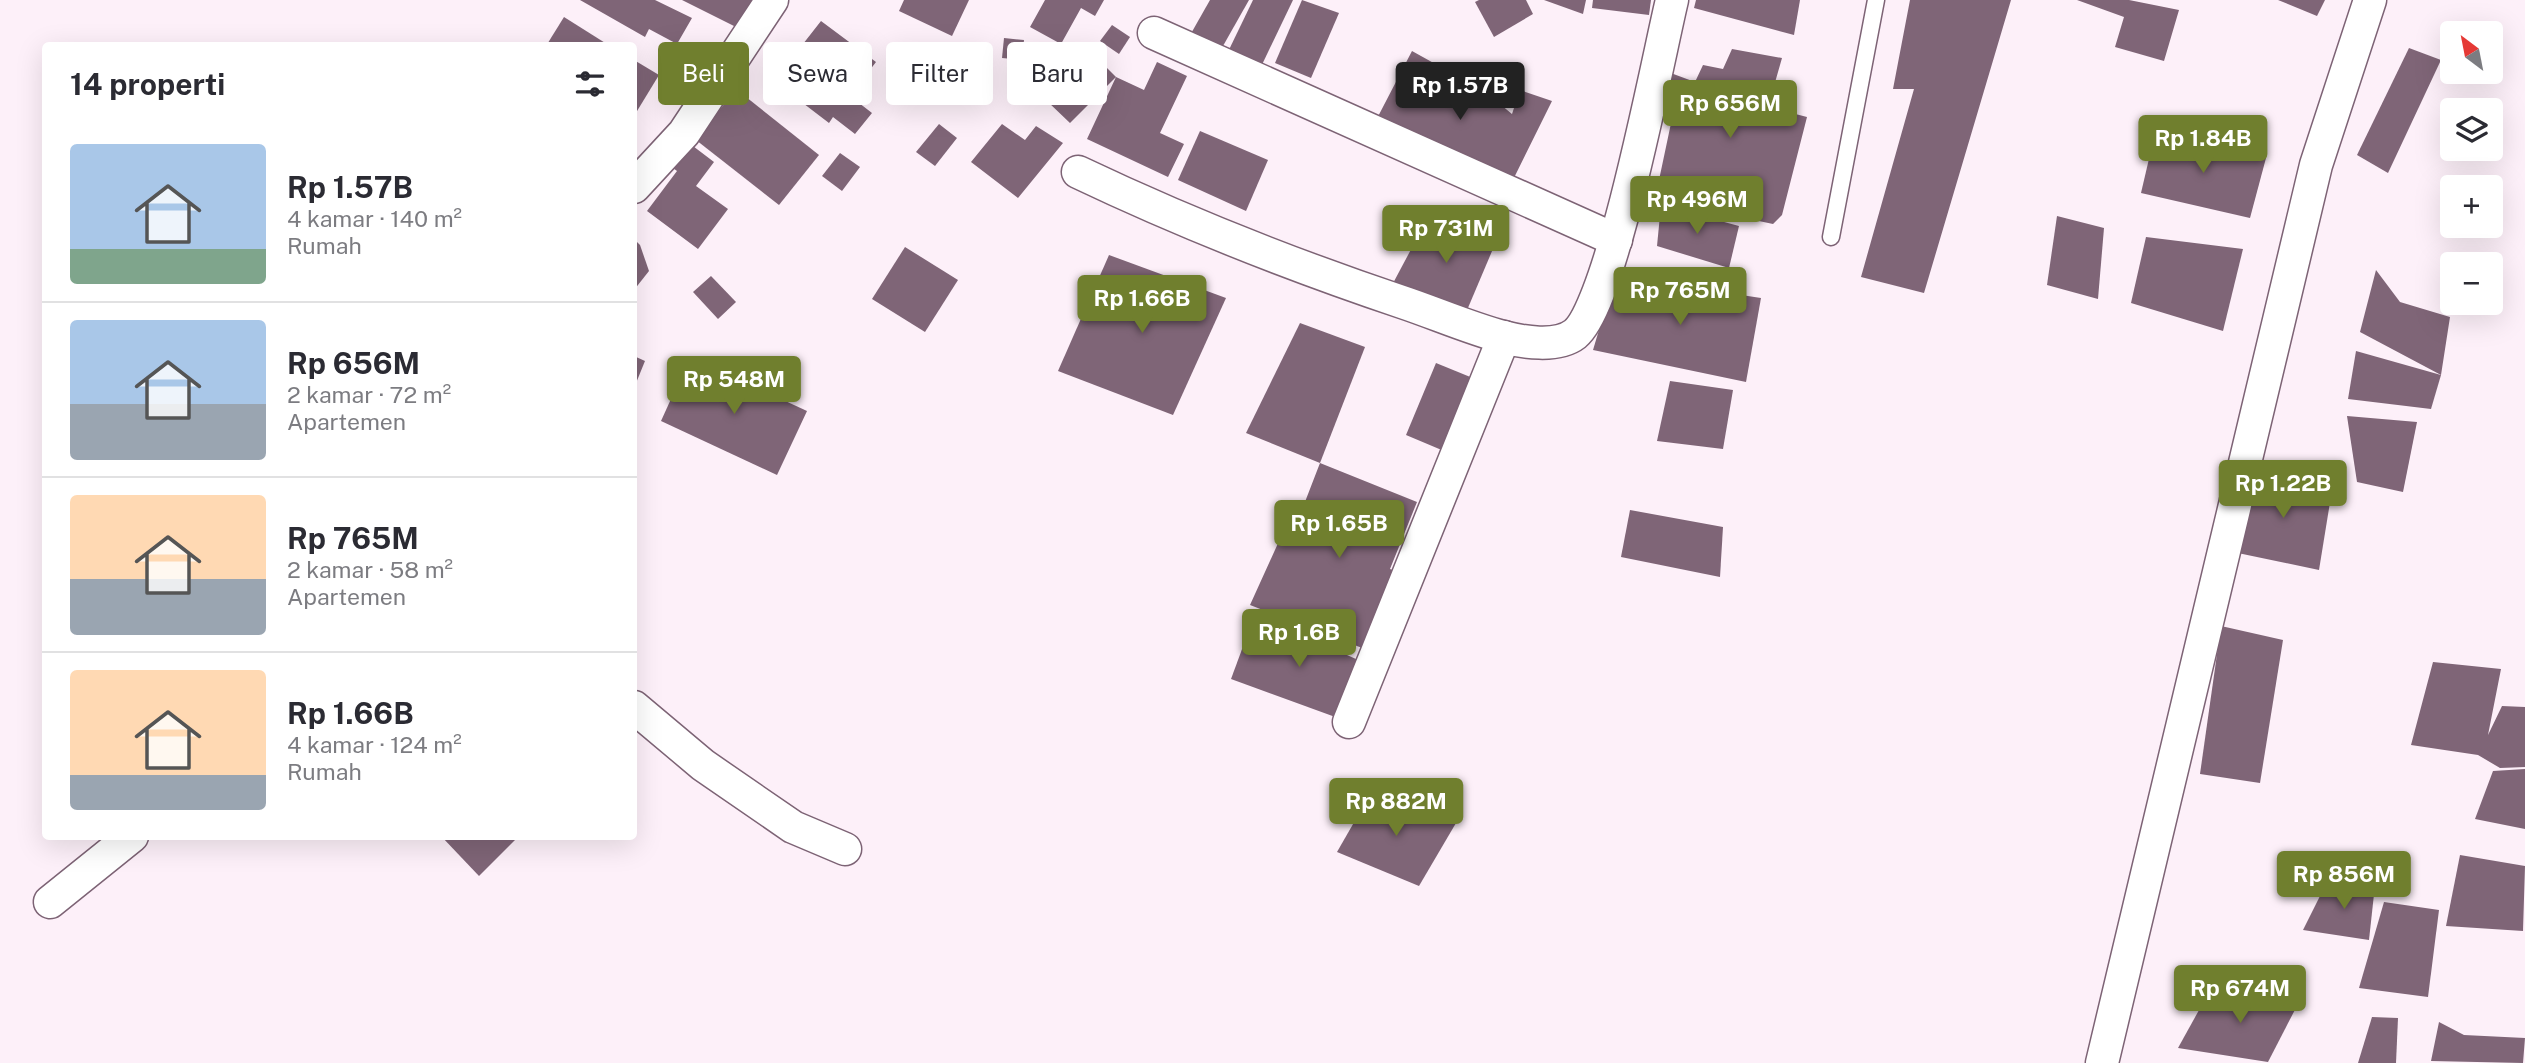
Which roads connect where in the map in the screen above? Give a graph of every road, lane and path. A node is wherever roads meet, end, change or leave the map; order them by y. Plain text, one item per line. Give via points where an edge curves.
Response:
1 (772, 0) edge
2 (1672, 0) edge
3 (1876, 0) edge
4 (2370, 0) edge
5 (1154, 33) dead end
6 (1078, 172) dead end
7 (637, 184) edge
8 (1831, 237) dead end
9 (1616, 240) junction
10 (1504, 337) junction
11 (637, 710) edge
12 (1349, 722) dead end
13 (127, 840) edge
14 (845, 849) dead end
15 (50, 902) dead end
16 (2102, 1063) edge

1 - 7 street via 684,133
2 - 9 street
3 - 8 lane
4 - 16 street via 2316,165
5 - 9 street
6 - 10 street via 1315,273
9 - 10 street via 1585,321 1574,334 1548,343
10 - 12 street
11 - 14 street via 703,765 793,828
13 - 15 street

